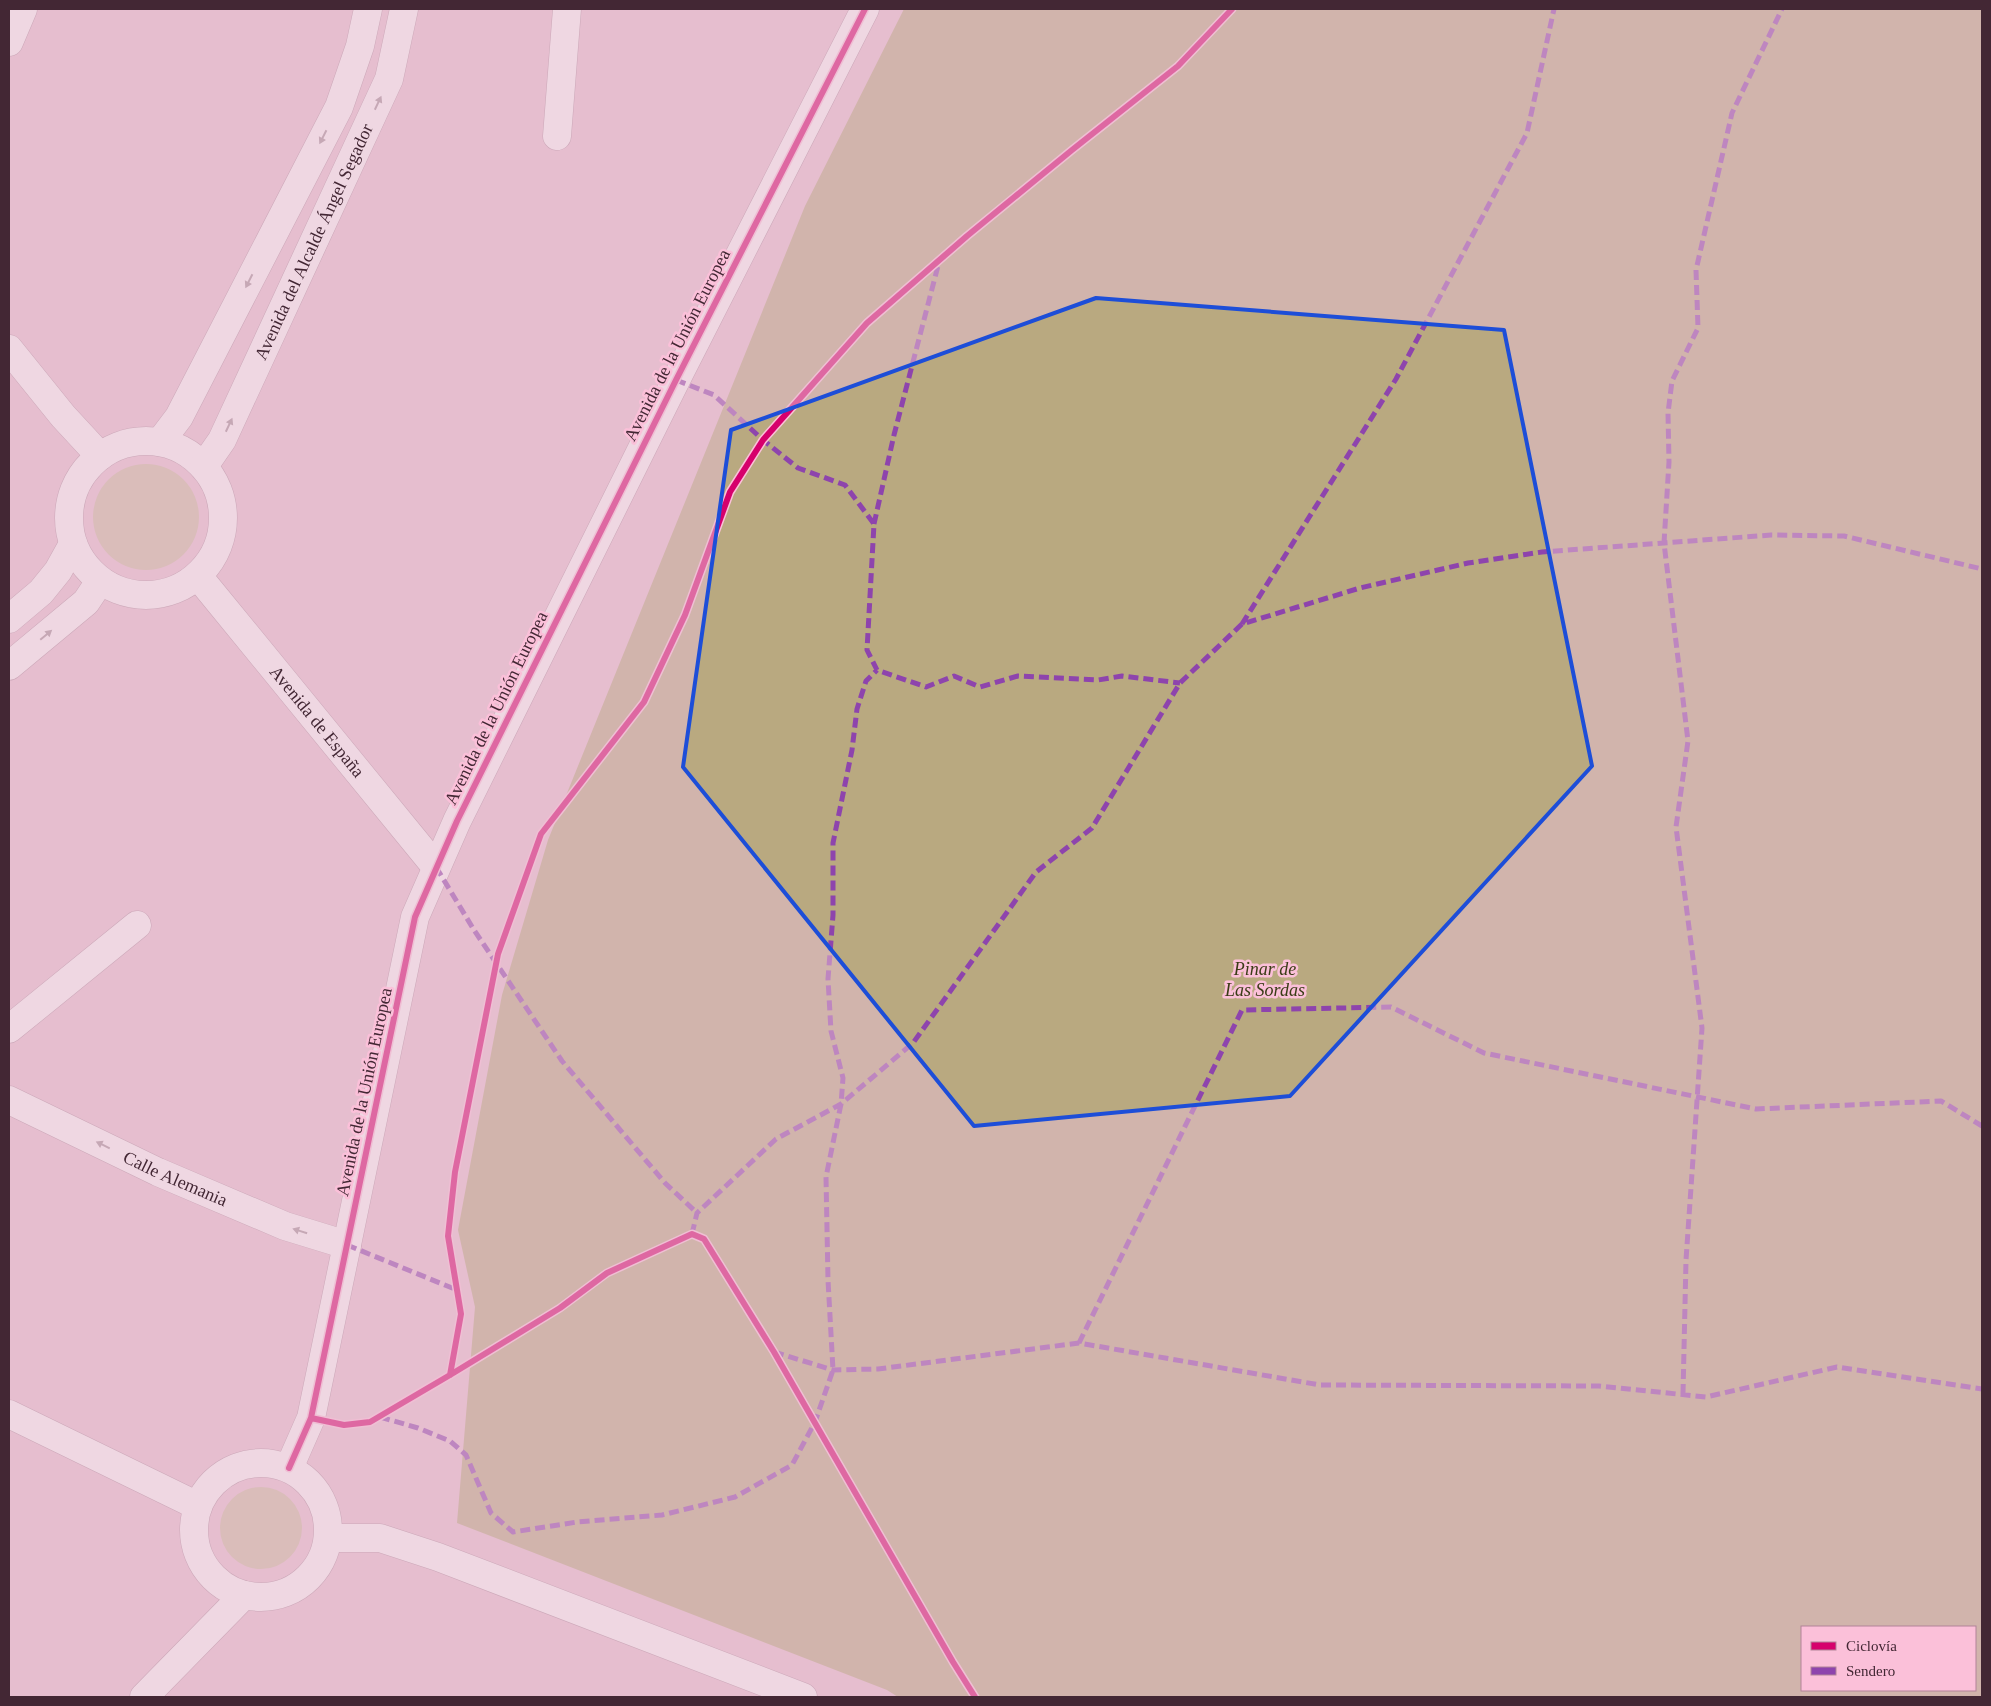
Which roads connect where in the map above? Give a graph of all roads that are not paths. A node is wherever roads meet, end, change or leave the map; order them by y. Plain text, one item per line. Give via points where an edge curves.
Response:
1 (23, 9) edge
2 (368, 9) edge
3 (404, 9) edge
4 (567, 9) edge
5 (865, 9) edge
6 (9, 42) edge
7 (557, 136) dead end
8 (9, 349) edge
9 (160, 442) junction
10 (100, 456) junction
11 (204, 466) junction
12 (73, 544) junction
13 (198, 576) junction
14 (100, 581) junction
15 (9, 619) edge
16 (9, 666) edge
17 (436, 868) junction
18 (137, 925) dead end
19 (9, 1029) edge
20 (9, 1100) edge
21 (347, 1245) junction
22 (9, 1414) edge
23 (289, 1468) junction
24 (198, 1506) junction
25 (329, 1538) junction
26 (244, 1595) junction
27 (144, 1697) edge
28 (803, 1697) edge

1 - 6 street
2 -> 9 street, Avenida del Alcalde Ángel Segador via 360,46 339,107 179,417
11 -> 3 street, Avenida del Alcalde Ángel Segador via 222,440 389,79
4 - 7 street
5 - 17 street, Avenida de la Unión Europea via 663,406
8 - 10 street
9 - 10 street via 138,441 118,446
9 - 11 street via 184,450
10 - 12 street via 82,474 72,496 69,520
11 - 13 street via 217,486 224,510 223,534 214,557
12 - 14 street via 84,565
12 - 15 street via 41,592
13 - 14 street via 176,590 150,595 124,592
13 - 17 street, Avenida de España
16 -> 14 street via 86,602
17 - 21 street, Avenida de la Unión Europea via 416,917
18 - 19 street
21 -> 20 street, Calle Alemania via 285,1226 158,1172
21 - 23 street, Avenida de la Unión Europea via 311,1418
22 - 24 street
23 - 24 street via 268,1463 246,1464 226,1472 209,1487
23 - 25 street via 307,1480 320,1496 328,1517
24 - 26 street via 194,1524 195,1543 201,1560 226,1588
25 - 26 street via 324,1557 314,1573 299,1586 263,1598
25 - 28 street via 380,1538
26 - 27 street

